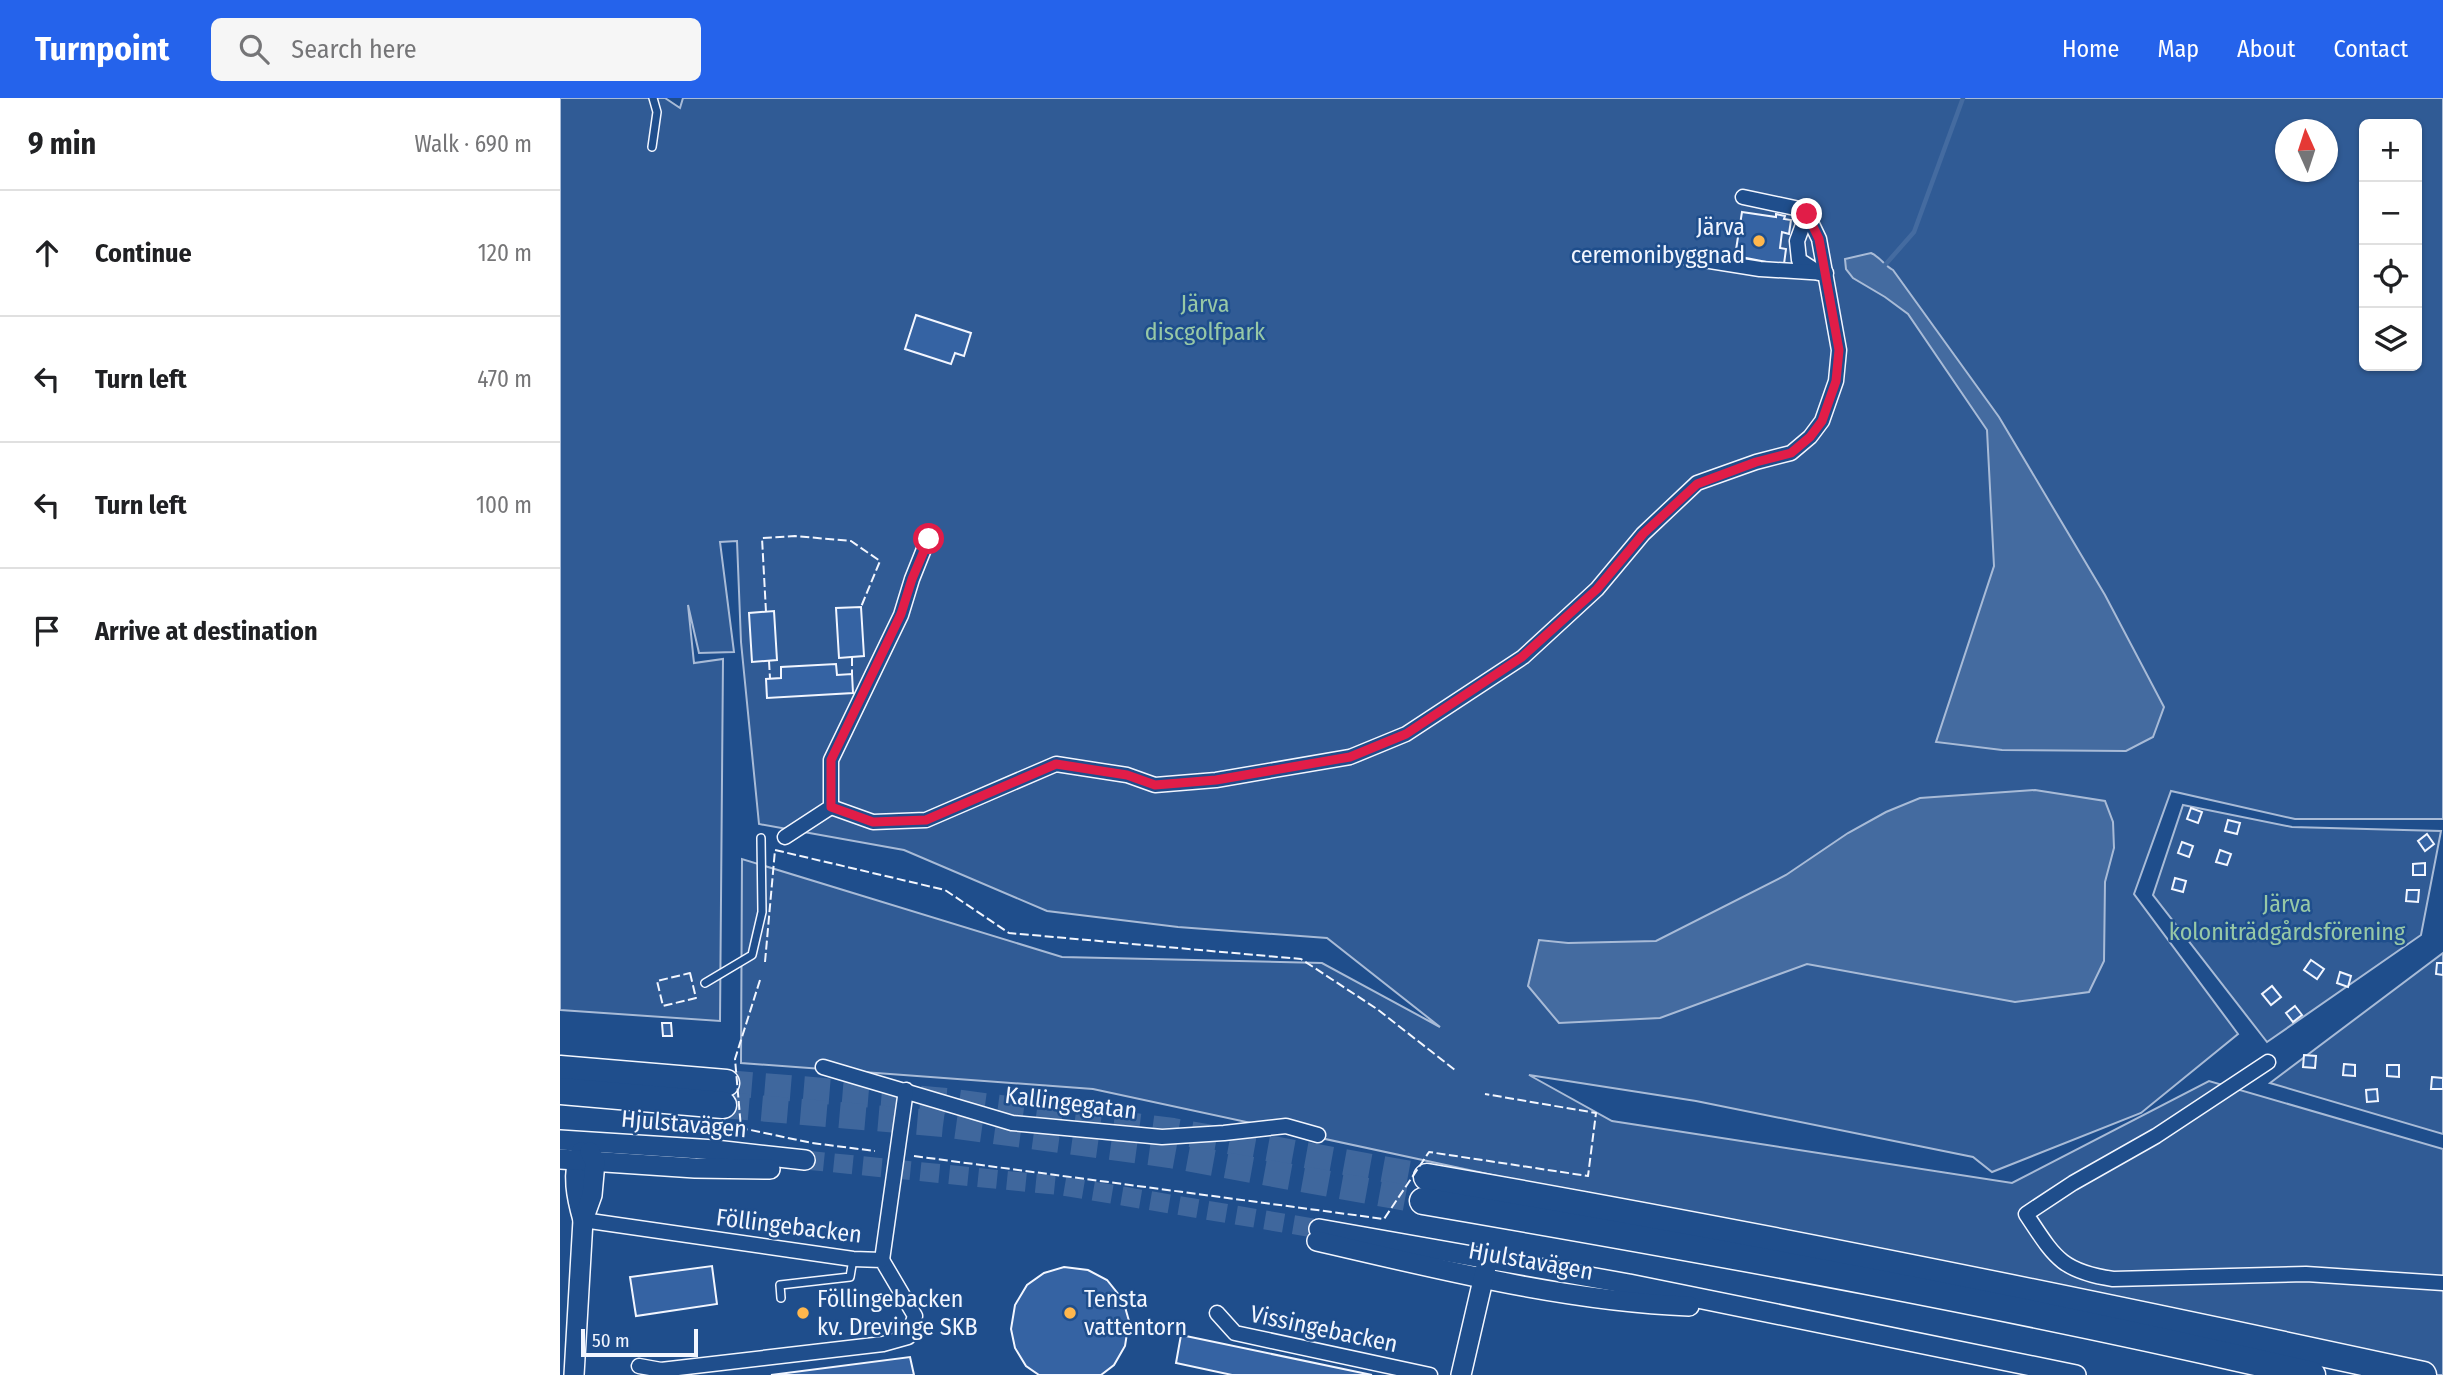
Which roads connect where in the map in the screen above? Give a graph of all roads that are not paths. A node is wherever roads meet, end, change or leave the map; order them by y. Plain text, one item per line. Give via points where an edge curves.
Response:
1 (653, 98) edge
2 (652, 147) dead end
3 (1743, 197) dead end
4 (1807, 214) junction
5 (1685, 257) dead end
6 (1823, 273) junction
7 (929, 539) dead end
8 (831, 807) junction
9 (785, 836) dead end
10 (761, 838) dead end
11 (705, 983) dead end
12 (2268, 1062) dead end
13 (824, 1067) dead end
14 (560, 1069) edge
15 (906, 1090) junction
16 (560, 1091) edge
17 (1318, 1135) dead end
18 (560, 1140) edge
19 (586, 1141) junction
20 (573, 1163) edge
21 (630, 1164) junction
22 (1425, 1189) tunnel mouth
23 (584, 1196) junction
24 (583, 1220) junction
25 (1488, 1258) junction
26 (853, 1259) junction
27 (883, 1259) junction
28 (1483, 1278) junction
29 (1928, 1282) junction
30 (2443, 1283) edge
31 (781, 1298) dead end
32 (1739, 1307) junction
33 (1217, 1313) dead end
34 (639, 1366) dead end
35 (574, 1375) edge
36 (1430, 1375) edge
37 (1461, 1375) edge
38 (2076, 1375) edge
39 (2312, 1375) edge
40 (2423, 1375) edge

1 - 2 lane via 657,112
3 - 4 street
4 - 6 street via 1819,239
4 - 6 street via 1797,241 1799,260
5 - 6 street via 1760,270
6 - 8 street via 1839,350 1822,421 1810,437 1791,453 1697,484 1643,534 1597,589 1522,657 1406,734 1350,757 1216,780 1155,785 1127,775 1056,764 926,820 873,822
7 - 8 street via 901,614 831,760
8 - 9 street
10 - 11 lane via 762,912 752,955
12 - 30 street via 2026,1214 2047,1245 2066,1266 2113,1279 2306,1275
13 - 15 street, Kallingegatan
14 - 16 highway via 724,1094
15 - 17 street, Kallingegatan via 1012,1123 1162,1137 1286,1126
15 - 27 street
18 - 19 main road, Hjulstavägen
19 - 20 main road
19 - 21 main road, Hjulstavägen via 715,1150 804,1166
20 - 21 main road, Hjulstavägen
20 - 23 main road
21 - 23 main road via 602,1179
22 - 29 highway via 1611,1209
23 - 24 main road
24 - 26 street, Föllingebacken
24 - 35 main road
25 - 28 main road
25 - 28 main road, Hjulstavägen via 1318,1235
25 - 32 main road, Hjulstavägen
26 - 27 street, Föllingebacken
26 - 31 lane via 850,1277 780,1285
27 - 34 street, Föllingebacken via 915,1316 908,1337 883,1344 661,1370
28 - 32 main road, Hjulstavägen via 1656,1304
28 - 37 main road
29 - 39 highway
29 - 40 highway
32 - 38 main road, Hjulstavägen
33 - 36 street, Vissingebacken via 1235,1333

